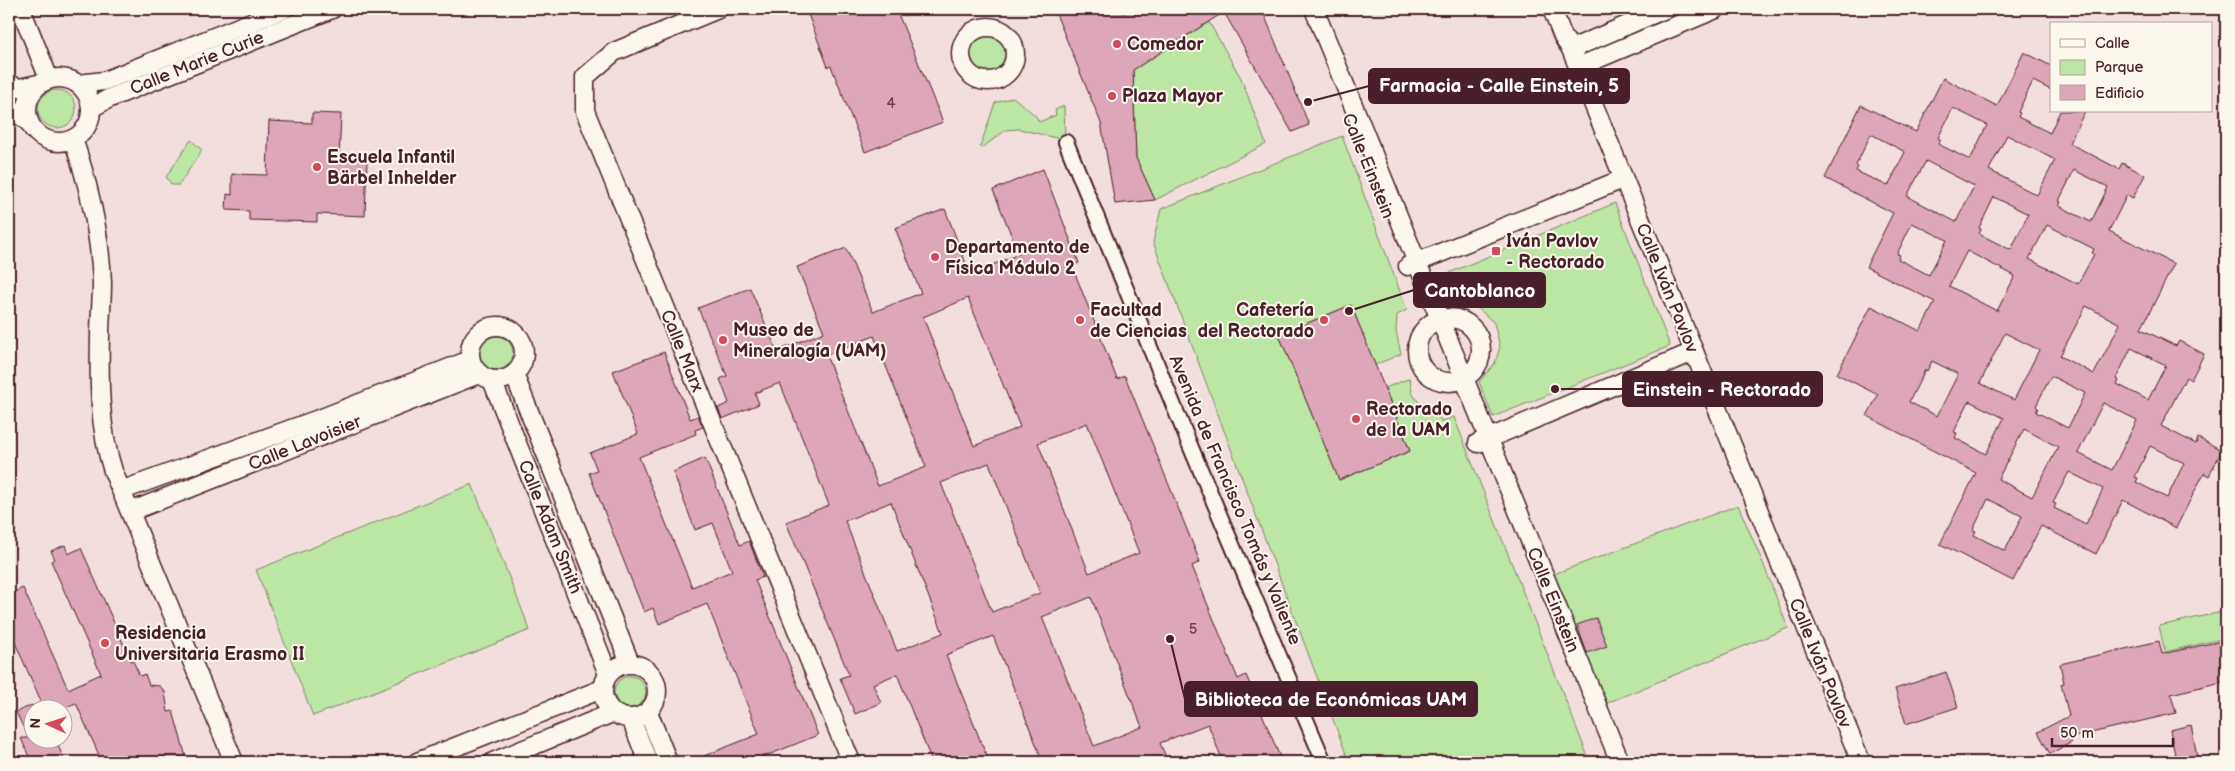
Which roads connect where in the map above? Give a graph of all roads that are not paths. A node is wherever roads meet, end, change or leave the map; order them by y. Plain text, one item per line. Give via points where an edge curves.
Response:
1 (20, 9) edge
2 (284, 9) edge
3 (332, 9) edge
4 (718, 9) edge
5 (1303, 9) edge
6 (1314, 9) edge
7 (1552, 9) edge
8 (1665, 9) edge
9 (1716, 9) edge
10 (1571, 49) junction
11 (1578, 67) junction
12 (44, 82) junction
13 (9, 84) edge
14 (78, 84) junction
15 (9, 107) edge
16 (91, 108) junction
17 (29, 122) junction
18 (73, 138) junction
19 (53, 141) junction
20 (1066, 142) dead end
21 (1623, 179) junction
22 (88, 182) junction
23 (1413, 264) junction
24 (1435, 322) junction
25 (1693, 352) junction
26 (480, 372) junction
27 (514, 374) junction
28 (1459, 380) junction
29 (1483, 441) junction
30 (123, 490) junction
31 (132, 511) junction
32 (630, 663) junction
33 (605, 682) junction
34 (648, 712) junction
35 (612, 713) junction
36 (630, 719) junction
37 (234, 762) edge
38 (417, 762) edge
39 (493, 762) edge
40 (648, 762) edge
41 (668, 762) edge
42 (851, 762) edge
43 (1324, 762) edge
44 (1607, 762) edge
45 (1620, 762) edge
46 (1861, 762) edge

1 - 12 street
2 - 14 street, Calle Marie Curie via 104,81
3 - 16 street, Calle Marie Curie
4 - 42 street, Calle Marx via 614,52 585,77 585,111
5 - 23 street, Calle Einstein
6 - 23 street, Calle Einstein
7 - 10 street, Calle Iván Pavlov
8 - 10 street
9 - 11 street
10 - 11 street, Calle Iván Pavlov
11 - 21 street, Calle Iván Pavlov
12 - 13 street via 19,88
12 - 14 street via 59,77
12 - 17 street via 27,102
14 - 16 street via 85,90
15 - 17 street
16 - 18 street via 86,126
17 - 19 street via 39,134
18 - 19 street
18 - 22 street
19 - 22 street
20 - 43 street, Avenida de Francisco Tomás y Valiente
21 - 23 street
21 - 25 street, Calle Iván Pavlov
22 - 30 street via 100,251 101,395 106,449
23 - 24 street, Calle Einstein
24 - 28 street, Calle Einstein
24 - 28 street via 1420,339 1418,348 1422,366 1435,379
24 - 28 street via 1449,318 1467,324 1479,338 1477,366
25 - 29 street
25 - 46 street, Calle Iván Pavlov
26 - 27 street via 507,378
26 - 27 street via 469,351 471,343 483,329 501,326 516,334 522,342 523,360
26 - 30 street, Calle Lavoisier via 327,416
26 - 31 street, Calle Lavoisier
26 - 33 street, Calle Adam Smith
27 - 32 street, Calle Adam Smith
28 - 29 street, Calle Einstein
29 - 44 street, Calle Einstein
29 - 45 street, Calle Einstein
30 - 31 street
31 - 37 street
32 - 33 street via 620,666
32 - 34 street via 642,667 654,678 657,695
33 - 35 street via 606,706
33 - 38 street
34 - 36 street
34 - 41 street
35 - 36 street
35 - 39 street
36 - 40 street

